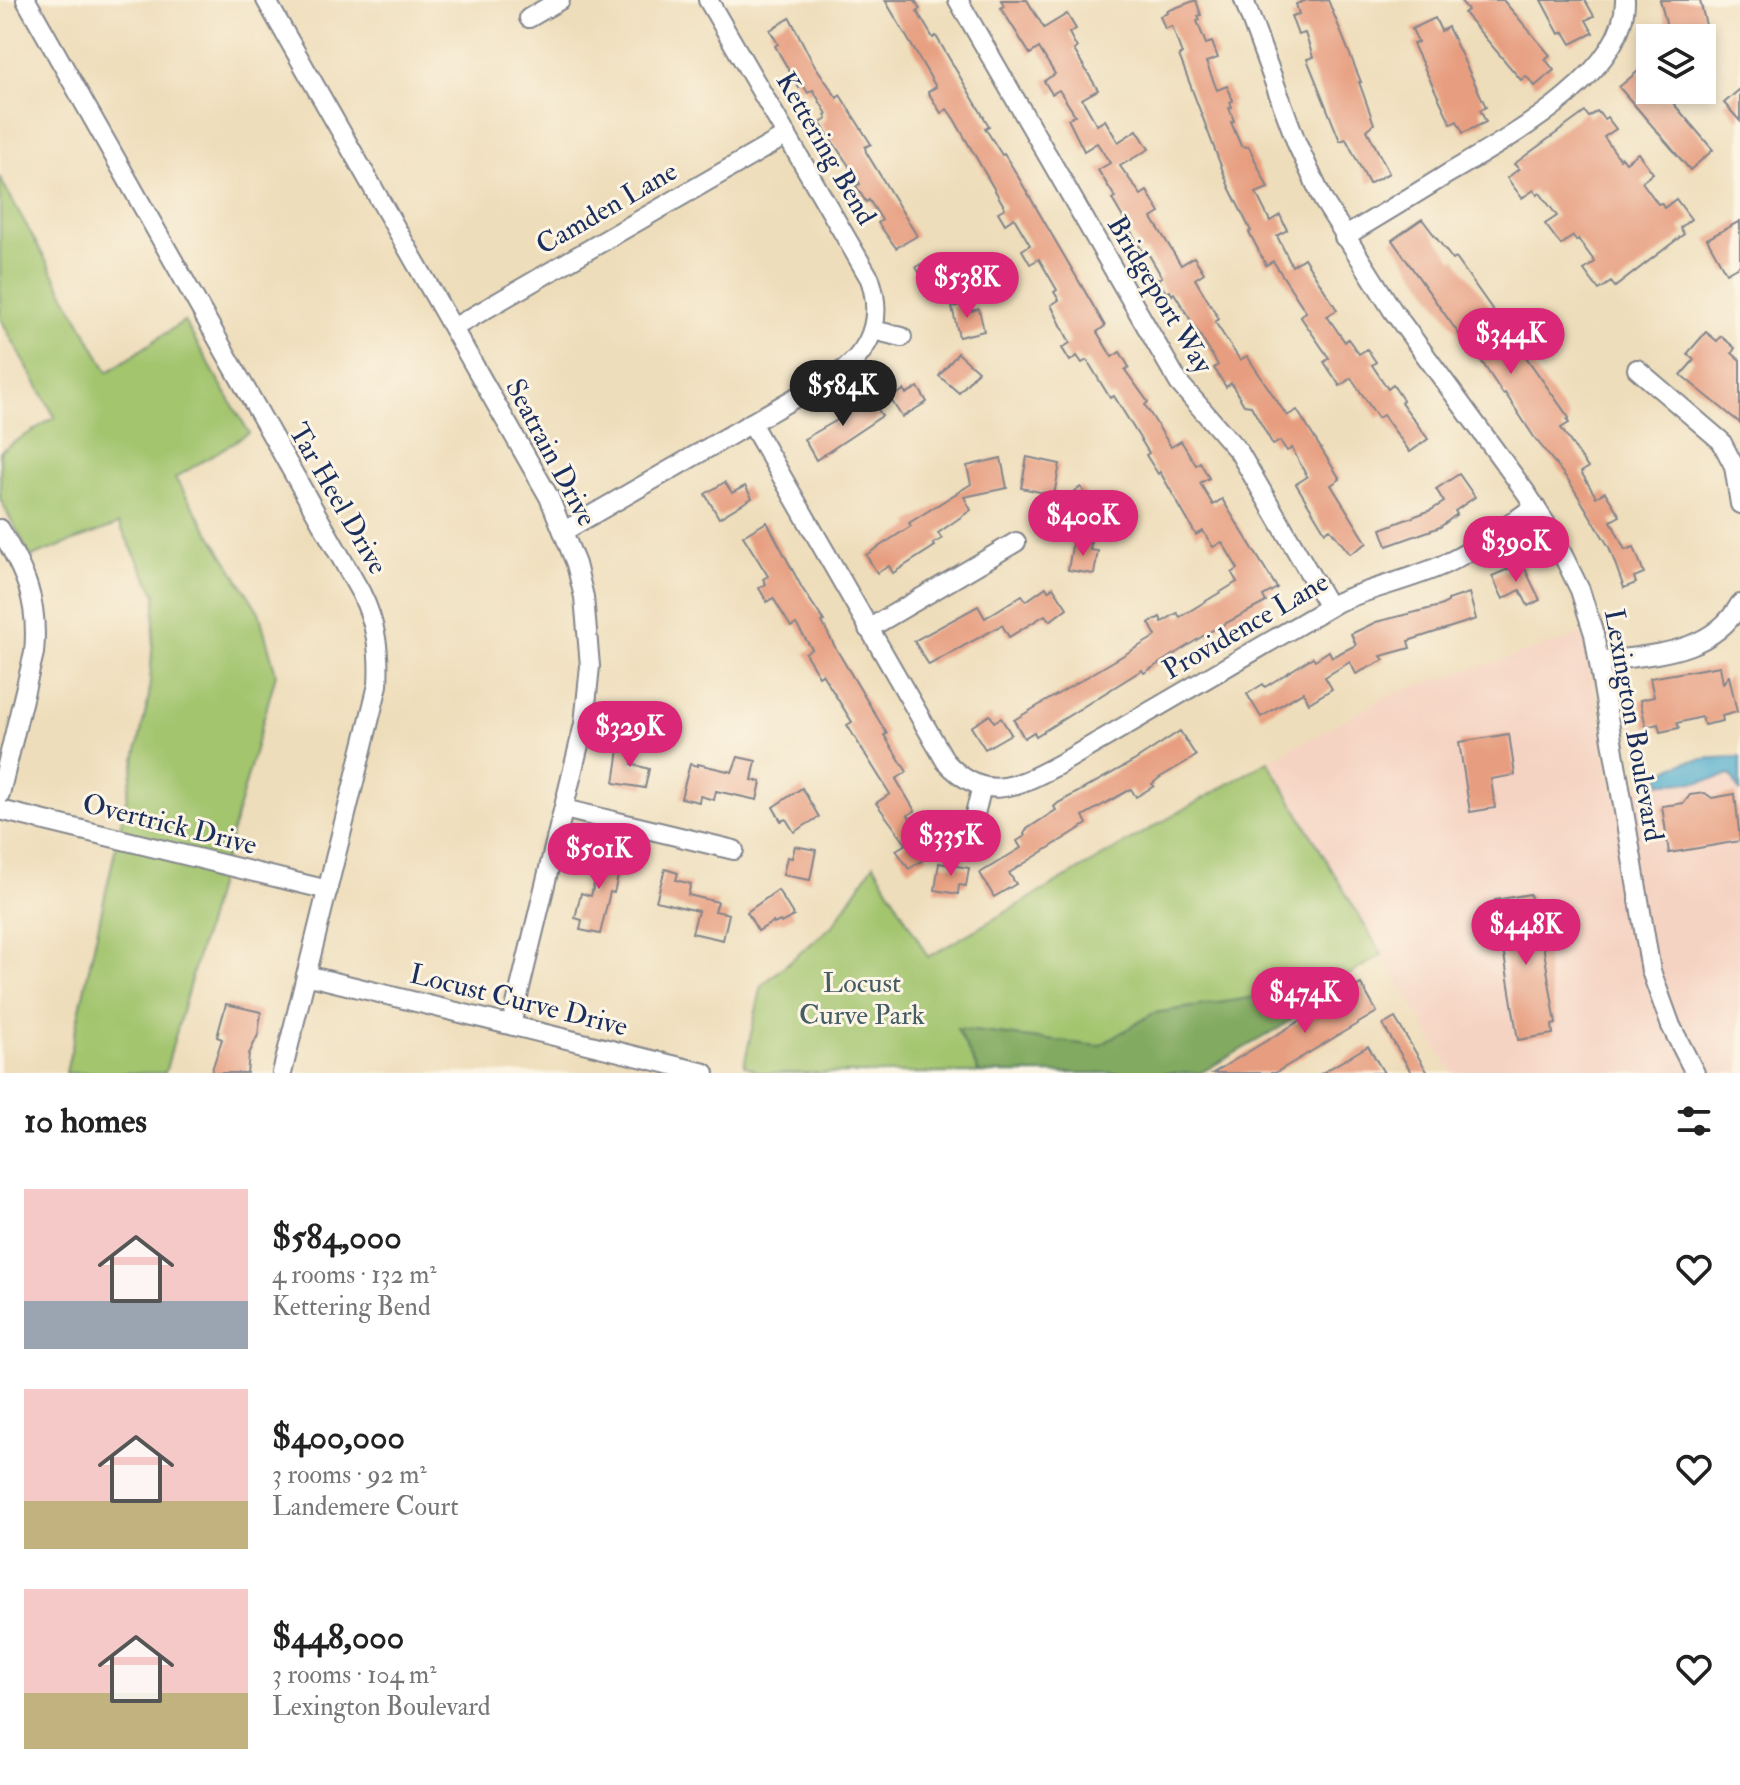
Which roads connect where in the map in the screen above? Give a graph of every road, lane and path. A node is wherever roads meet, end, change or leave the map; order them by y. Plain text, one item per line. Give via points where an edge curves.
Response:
1 (26, 0) edge
2 (266, 0) edge
3 (560, 0) edge
4 (708, 0) edge
5 (958, 0) edge
6 (1244, 0) edge
7 (1625, 0) edge
8 (529, 18) dead end
9 (787, 135) junction
10 (1344, 237) junction
11 (453, 328) junction
12 (873, 330) junction
13 (902, 337) dead end
14 (1637, 369) dead end
15 (751, 423) junction
16 (1740, 504) edge
17 (1535, 506) junction
18 (0, 529) edge
19 (564, 531) junction
20 (1016, 542) dead end
21 (1740, 604) edge
22 (1329, 607) junction
23 (868, 629) junction
24 (1599, 662) junction
25 (982, 786) junction
26 (0, 794) edge
27 (564, 809) junction
28 (0, 810) edge
29 (974, 818) dead end
30 (734, 850) dead end
31 (328, 890) junction
32 (314, 977) junction
33 (511, 1025) junction
34 (1695, 1070) edge
35 (282, 1073) edge
36 (705, 1073) edge

1 - 31 street, Tar Heel Drive via 369,610 379,659 378,685
2 - 11 street, Seatrain Drive
3 - 8 street
4 - 9 street, Kettering Bend
5 - 22 street, Bridgeport Way via 1179,383 1239,452
6 - 10 street, Lexington Boulevard via 1297,144
7 - 10 street via 1614,42 1552,108
9 - 11 street, Camden Lane
9 - 12 street, Kettering Bend via 870,279 876,297
10 - 17 street, Lexington Boulevard
11 - 19 street, Seatrain Drive
12 - 13 street
12 - 15 street via 867,346 845,369
14 - 16 street via 1721,441 1734,466
15 - 19 street
15 - 23 street
17 - 22 street, Providence Lane via 1443,565
17 - 24 street, Lexington Boulevard via 1580,590
18 - 26 street via 29,584 36,630
19 - 27 street, Seatrain Drive via 584,597 590,666 584,724
20 - 23 street
21 - 24 street via 1717,632 1691,646
22 - 25 street, Providence Lane via 1025,783 1006,789
23 - 25 street via 946,762
24 - 34 street, Lexington Boulevard via 1651,971 1671,1026
25 - 29 street
27 - 30 street
27 - 33 street, Seatrain Drive
28 - 31 street, Overtrick Drive
31 - 32 street, Tar Heel Drive
32 - 33 street, Locust Curve Drive
32 - 35 street, Tar Heel Drive
33 - 36 street, Locust Curve Drive

